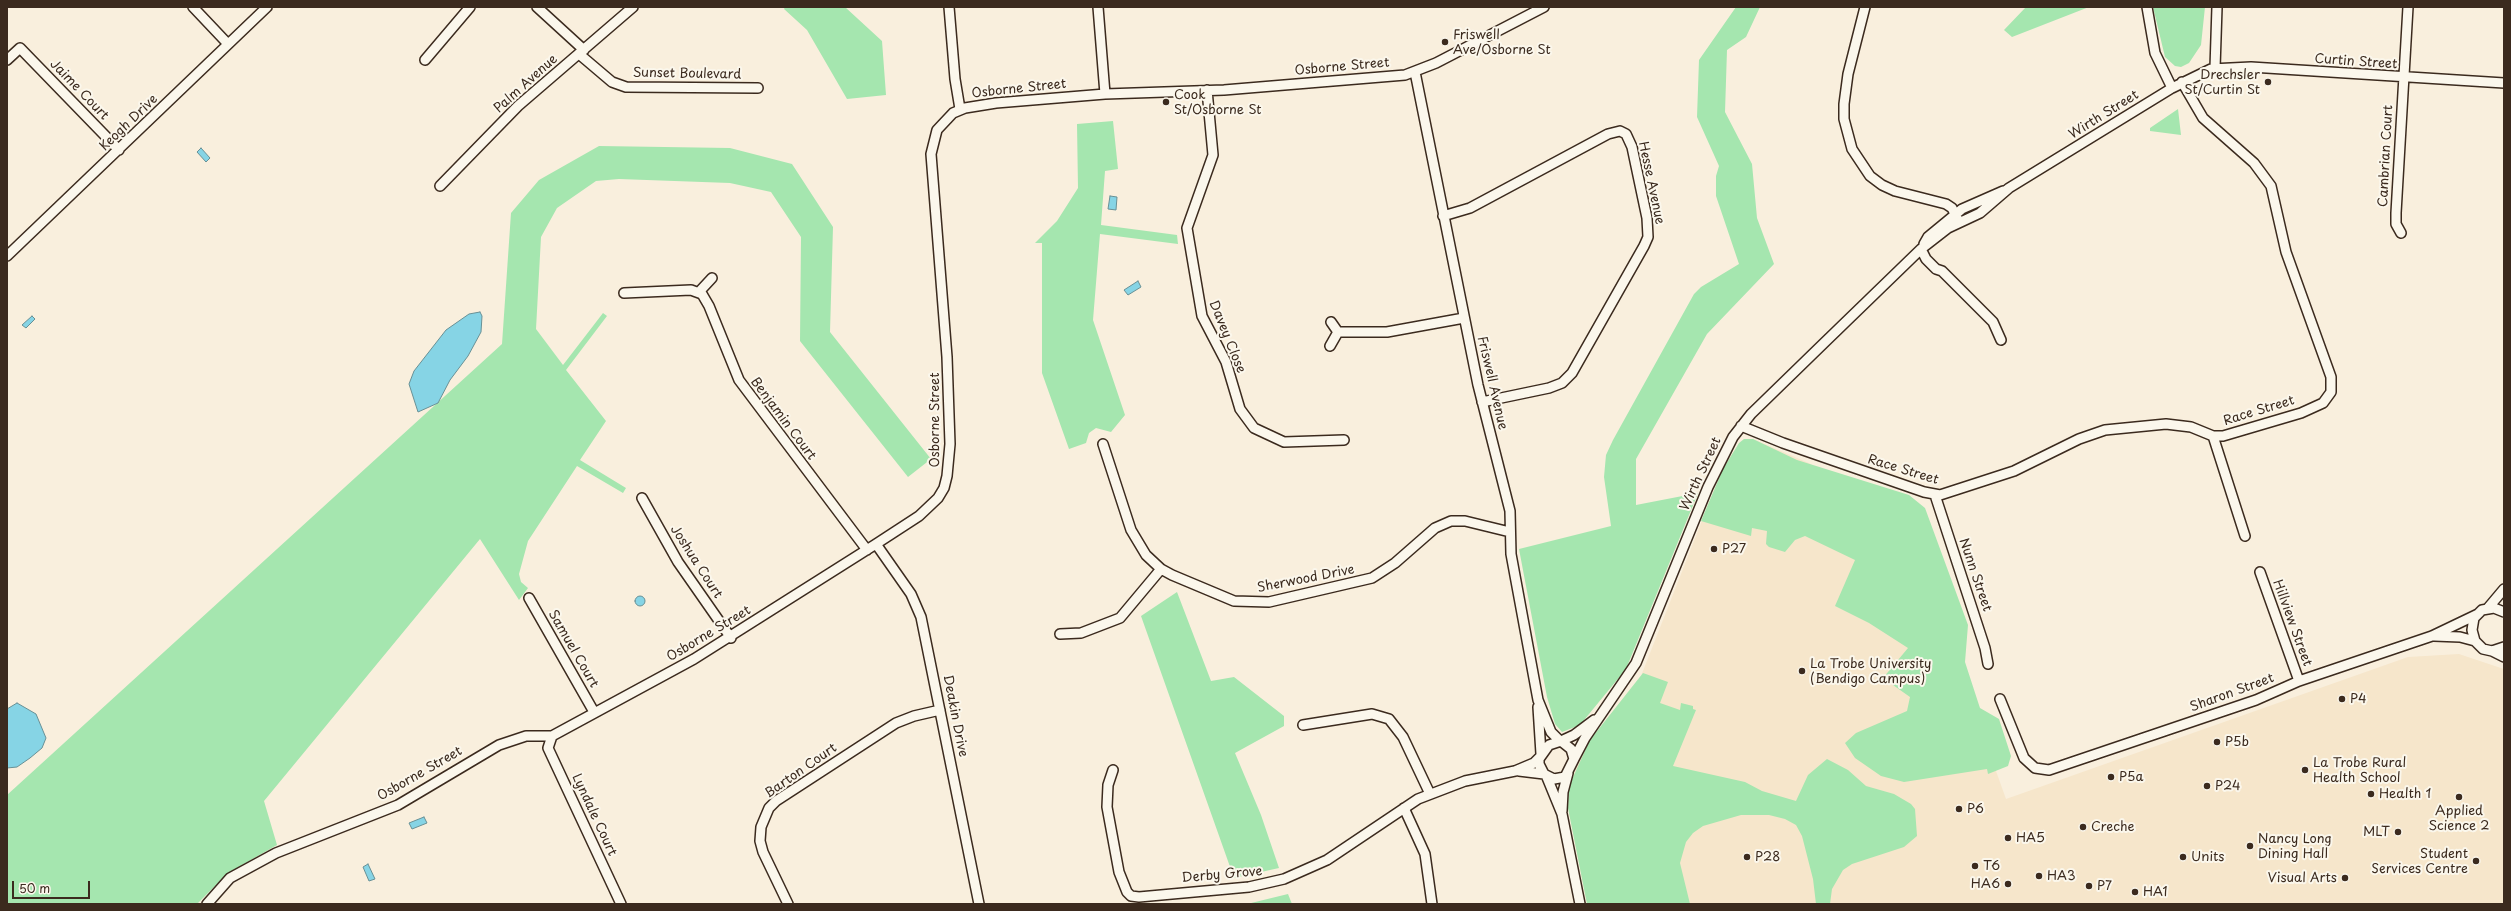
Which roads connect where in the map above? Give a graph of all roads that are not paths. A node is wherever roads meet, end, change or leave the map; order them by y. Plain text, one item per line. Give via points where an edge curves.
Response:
1 (193, 7) edge
2 (267, 7) edge
3 (470, 7) edge
4 (537, 7) edge
5 (633, 7) edge
6 (950, 7) edge
7 (1098, 7) edge
8 (1544, 7) edge
9 (1865, 7) edge
10 (2147, 7) edge
11 (2217, 7) edge
12 (2408, 7) edge
13 (228, 44) junction
14 (582, 52) junction
15 (7, 60) edge
16 (425, 60) dead end
17 (2215, 68) junction
18 (1415, 72) junction
19 (2403, 78) junction
20 (2182, 82) junction
21 (2501, 84) edge
22 (758, 88) dead end
23 (2172, 88) junction
24 (1207, 90) junction
25 (1105, 94) junction
26 (960, 109) junction
27 (119, 150) junction
28 (440, 186) dead end
29 (2010, 188) junction
30 (1955, 213) junction
31 (1443, 216) junction
32 (1959, 222) junction
33 (2401, 233) dead end
34 (1921, 249) junction
35 (7, 256) edge
36 (712, 278) dead end
37 (699, 292) junction
38 (624, 293) dead end
39 (1464, 318) junction
40 (1331, 322) dead end
41 (1338, 332) junction
42 (2001, 340) dead end
43 (1330, 346) dead end
44 (1482, 402) junction
45 (1741, 426) junction
46 (2213, 436) junction
47 (1344, 440) dead end
48 (1103, 444) dead end
49 (1935, 495) junction
50 (642, 498) dead end
51 (1510, 532) junction
52 (2245, 536) dead end
53 (876, 544) junction
54 (867, 550) junction
55 (1161, 569) junction
56 (2260, 572) dead end
57 (2504, 589) edge
58 (529, 598) dead end
59 (2488, 608) junction
60 (2504, 612) edge
61 (2478, 614) junction
62 (1060, 634) dead end
63 (2432, 636) junction
64 (730, 638) junction
65 (2475, 641) junction
66 (2504, 647) edge
67 (2492, 651) junction
68 (2504, 657) edge
69 (1988, 664) dead end
70 (2299, 682) junction
71 (2000, 699) dead end
72 (1538, 700) junction
73 (940, 710) junction
74 (594, 712) junction
75 (1599, 717) junction
76 (1304, 725) dead end
77 (552, 736) junction
78 (1560, 741) junction
79 (1541, 756) junction
80 (1574, 759) junction
81 (1113, 770) dead end
82 (1515, 771) junction
83 (1568, 773) junction
84 (1545, 775) junction
85 (1430, 794) junction
86 (1404, 808) junction
87 (1562, 814) junction
88 (207, 904) edge
89 (621, 904) edge
90 (788, 904) edge
91 (979, 904) edge
92 (1432, 904) edge
93 (1580, 904) edge

1 - 13 street
2 - 13 street, Keogh Drive
3 - 16 street
4 - 14 street, Sunset Boulevard
5 - 14 street, Palm Avenue
6 - 26 street via 954,79
7 - 25 street
8 - 18 street, Osborne Street via 1452,56
9 - 30 street via 1848,74 1844,104 1844,119 1852,149 1870,176 1882,185 1895,191 1942,202 1950,206
10 - 23 street via 2155,53
11 - 17 street
12 - 19 street, Cambrian Court
13 - 27 street, Keogh Drive
14 - 22 street, Sunset Boulevard via 612,82 626,86
14 - 28 street, Palm Avenue via 518,106
15 - 27 street, Jaime Court via 20,48
17 - 19 street, Curtin Street
17 - 20 street, Wirth Street
18 - 24 street, Osborne Street via 1383,78
18 - 31 street, Friswell Avenue
19 - 21 street, Curtin Street
19 - 33 street, Cambrian Court via 2396,213 2396,224
20 - 23 street, Wirth Street
20 - 46 street, Race Street via 2203,118 2254,163 2269,181 2286,252 2332,385 2328,398 2314,408 2233,434
23 - 29 street, Wirth Street
24 - 25 street, Osborne Street
24 - 47 street, Davey Close via 1213,155 1187,228 1202,316 1226,362 1240,409 1254,428 1284,442
25 - 26 street, Osborne Street via 996,103
26 - 53 street, Osborne Street via 946,118 937,130 931,154 949,389 948,476 944,488 930,506
27 - 35 street, Keogh Drive
29 - 30 street, Wirth Street via 1974,201
29 - 32 street, Wirth Street via 1980,213
30 - 32 street
30 - 34 street, Wirth Street via 1928,238
31 - 39 street, Friswell Avenue
31 - 44 street, Hesse Avenue via 1470,208 1608,134 1626,134 1632,147 1647,218 1648,237 1572,373 1562,383 1549,388
32 - 34 street, Wirth Street
34 - 42 street via 1926,259 1942,271 1993,322
34 - 45 street, Wirth Street
36 - 37 street
37 - 38 street
37 - 54 street, Benjamin Court via 709,306 739,380
39 - 41 street via 1387,332
39 - 44 street, Friswell Avenue
40 - 41 street
41 - 43 street
44 - 51 street, Friswell Avenue via 1509,503
45 - 49 street, Race Street via 1783,444
45 - 75 street, Wirth Street via 1722,456 1708,487 1636,663
46 - 49 street, Race Street via 2191,427 2166,424 2105,430 2079,439 2000,476 1953,492
46 - 52 street
48 - 55 street, Sherwood Drive via 1135,538 1146,555
49 - 69 street, Nunn Street
50 - 64 street, Joshua Court via 678,562
51 - 55 street, Sherwood Drive via 1465,521 1446,523 1435,528 1395,563 1372,578 1355,584 1260,603 1246,603 1222,597
51 - 72 street, Friswell Avenue via 1517,590
53 - 54 street, Osborne Street
53 - 73 street, Deakin Drive via 911,594 919,611
54 - 64 street, Osborne Street
55 - 62 street via 1120,618 1081,633
56 - 70 street, Hillview Street
57 - 59 street, Sharon Street
58 - 74 street, Samuel Court
59 - 60 street
59 - 61 street, Sharon Street
61 - 63 street, Sharon Street
61 - 65 street via 2472,624
63 - 65 street, Sharon Street via 2460,637
63 - 70 street, Sharon Street
64 - 74 street, Osborne Street
65 - 67 street, Sharon Street via 2484,649
66 - 67 street
67 - 68 street
70 - 71 street, Sharon Street via 2256,700 2059,768 2041,771 2024,758
72 - 78 street, Friswell Avenue via 1551,732
72 - 79 street, Friswell Avenue
73 - 90 street, Barton Court via 896,723 769,808 764,817 760,841
73 - 91 street, Deakin Drive
74 - 77 street, Osborne Street
75 - 78 street, Wirth Street via 1574,735
75 - 80 street, Wirth Street
76 - 85 street via 1372,714 1389,719 1403,737
77 - 88 street, Osborne Street via 526,736 499,745 398,805 276,853 230,878
77 - 89 street, Lyndale Court via 548,748
78 - 79 street via 1549,745
78 - 80 street via 1571,749
79 - 82 street, Derby Grove via 1534,763
79 - 84 street via 1539,764
80 - 83 street
81 - 86 street, Derby Grove via 1108,785 1107,807 1119,872 1126,892 1131,896 1249,887 1284,879 1327,860
82 - 84 street, Derby Grove
82 - 85 street, Derby Grove via 1465,781
83 - 84 street via 1559,779
83 - 87 street via 1563,792
84 - 87 street
85 - 86 street, Derby Grove
86 - 92 street via 1425,854
87 - 93 street

